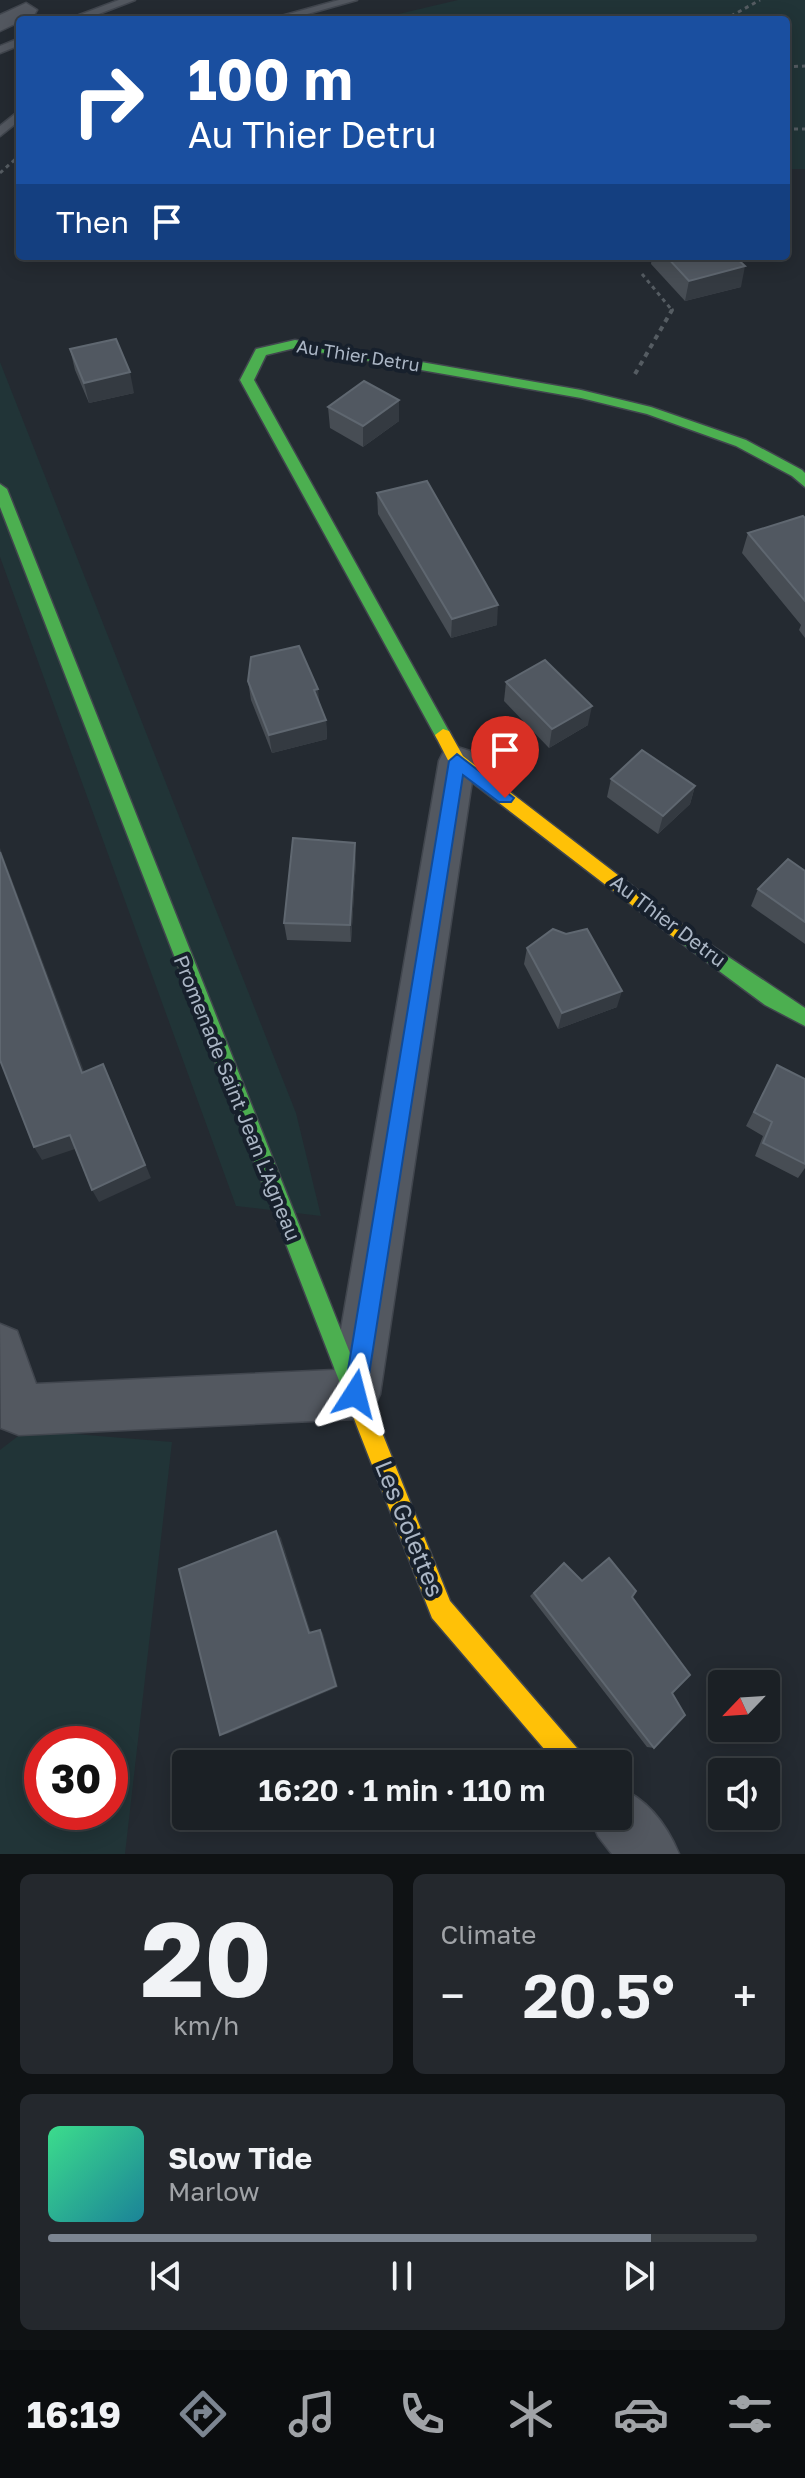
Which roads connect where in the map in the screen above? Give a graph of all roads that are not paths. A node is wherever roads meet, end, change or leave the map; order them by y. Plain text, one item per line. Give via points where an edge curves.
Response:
1 (130, 0) edge
2 (352, 0) edge
3 (26, 10) dead end
4 (84, 16) edge
5 (289, 16) edge
6 (0, 24) edge
7 (16, 118) edge
8 (0, 132) edge
9 (805, 482) edge
10 (0, 489) edge
11 (457, 761) junction
12 (805, 1018) edge
13 (0, 1348) edge
14 (355, 1394) junction
15 (10, 1418) edge
16 (562, 1750) edge
17 (630, 1830) edge
18 (650, 1854) edge

1 - 4 lane
2 - 5 lane
3 - 6 street
7 - 8 lane
9 - 11 street, Au Thier Detru via 741,443 618,403 295,344 261,352 247,380
10 - 14 street, Promenade Saint Jean L'Agneau
11 - 12 street, Au Thier Detru via 685,935
11 - 14 street
13 - 15 street
14 - 15 street
14 - 16 street, Les Golettes via 441,1609
17 - 18 street

